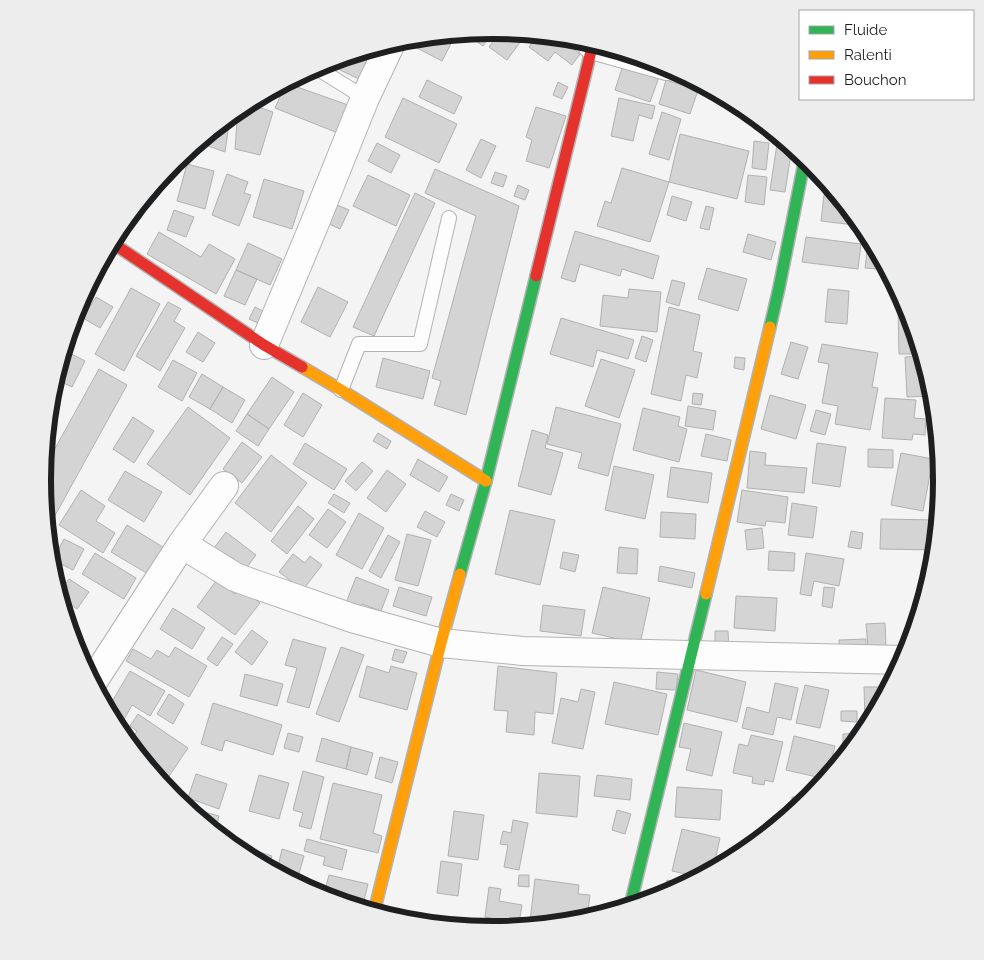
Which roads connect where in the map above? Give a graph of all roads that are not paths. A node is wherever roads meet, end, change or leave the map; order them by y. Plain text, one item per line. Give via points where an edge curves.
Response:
1 (591, 50) edge
2 (386, 52) edge
3 (323, 72) edge
4 (365, 98) junction
5 (803, 167) edge
6 (449, 218) dead end
7 (118, 247) edge
8 (264, 345) junction
9 (341, 390) junction
10 (486, 480) junction
11 (224, 486) dead end
12 (182, 544) junction
13 (441, 643) junction
14 (692, 655) junction
15 (895, 660) edge
16 (96, 675) edge
17 (632, 899) edge
18 (376, 905) edge

1 - 10 street
2 - 4 street
3 - 4 lane
4 - 8 street
5 - 14 street
6 - 9 lane via 420,344 359,344
7 - 8 street
8 - 9 street
9 - 10 street
10 - 13 street
11 - 12 street
12 - 13 street via 235,577 352,618
12 - 16 street
13 - 14 street via 524,651
13 - 18 street
14 - 15 street
14 - 17 street

